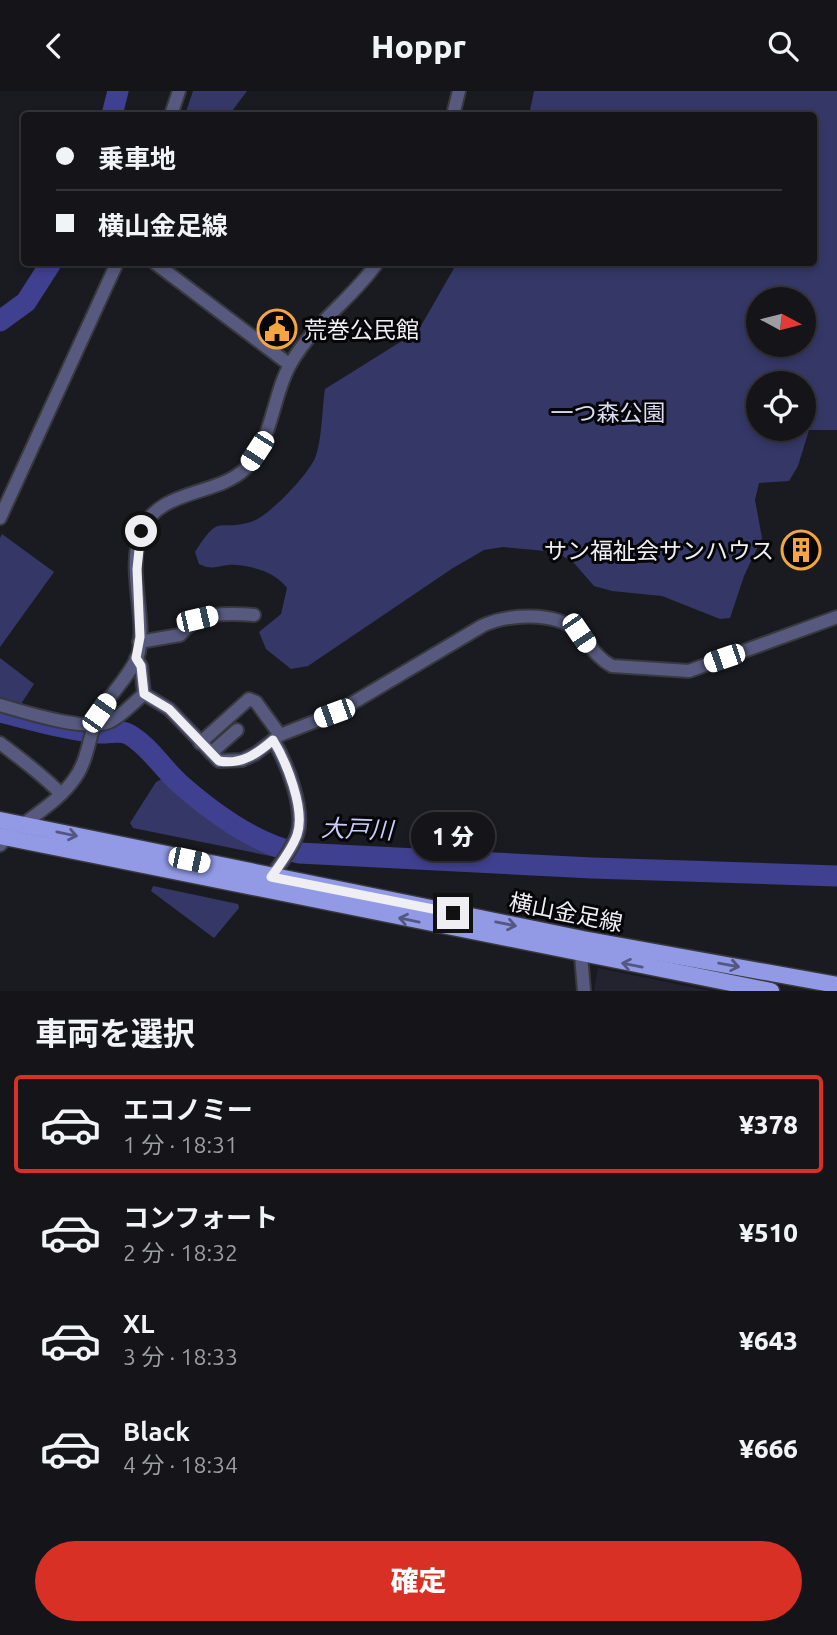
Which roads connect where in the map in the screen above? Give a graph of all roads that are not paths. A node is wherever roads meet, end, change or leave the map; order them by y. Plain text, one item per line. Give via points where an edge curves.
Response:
1 (180, 91) edge
2 (458, 91) edge
3 (172, 112) edge
4 (454, 112) edge
5 (116, 266) edge
6 (159, 266) edge
7 (375, 266) edge
8 (290, 365) junction
9 (0, 518) edge
10 (254, 615) dead end
11 (837, 617) edge
12 (139, 642) junction
13 (136, 658) junction
14 (144, 694) junction
15 (0, 705) edge
16 (96, 725) junction
17 (237, 730) dead end
18 (277, 737) junction
19 (0, 743) edge
20 (200, 743) junction
21 (211, 753) junction
22 (61, 794) junction
23 (0, 820) edge
24 (25, 826) junction
25 (2, 840) edge
26 (271, 877) junction
27 (260, 891) junction
28 (581, 955) junction
29 (837, 985) edge
30 (584, 991) edge
31 (771, 991) edge

1 - 3 street
2 - 4 street
5 - 9 street
6 - 8 street
7 - 8 street via 311,332
8 - 12 street via 247,468 168,503 141,531
10 - 12 street via 225,613 197,619 180,635
11 - 18 street via 689,671 611,666 570,626 539,618 503,618 334,713
12 - 13 street
13 - 14 street
13 - 16 street via 99,713
14 - 16 street via 109,722
14 - 20 street via 169,709
15 - 16 street
16 - 22 street via 84,764
17 - 21 street
18 - 20 street via 256,702 249,699
18 - 21 street via 242,760 219,761
18 - 26 street via 299,815 297,834
19 - 22 street
20 - 21 street
22 - 24 street
23 - 24 main road, 横山金足線
24 - 25 street
24 -> 26 main road, 横山金足線
25 - 27 main road, 横山金足線
26 - 27 street
26 -> 29 main road, 横山金足線
28 -> 27 main road, 横山金足線
28 - 30 street
31 -> 28 main road, 横山金足線

